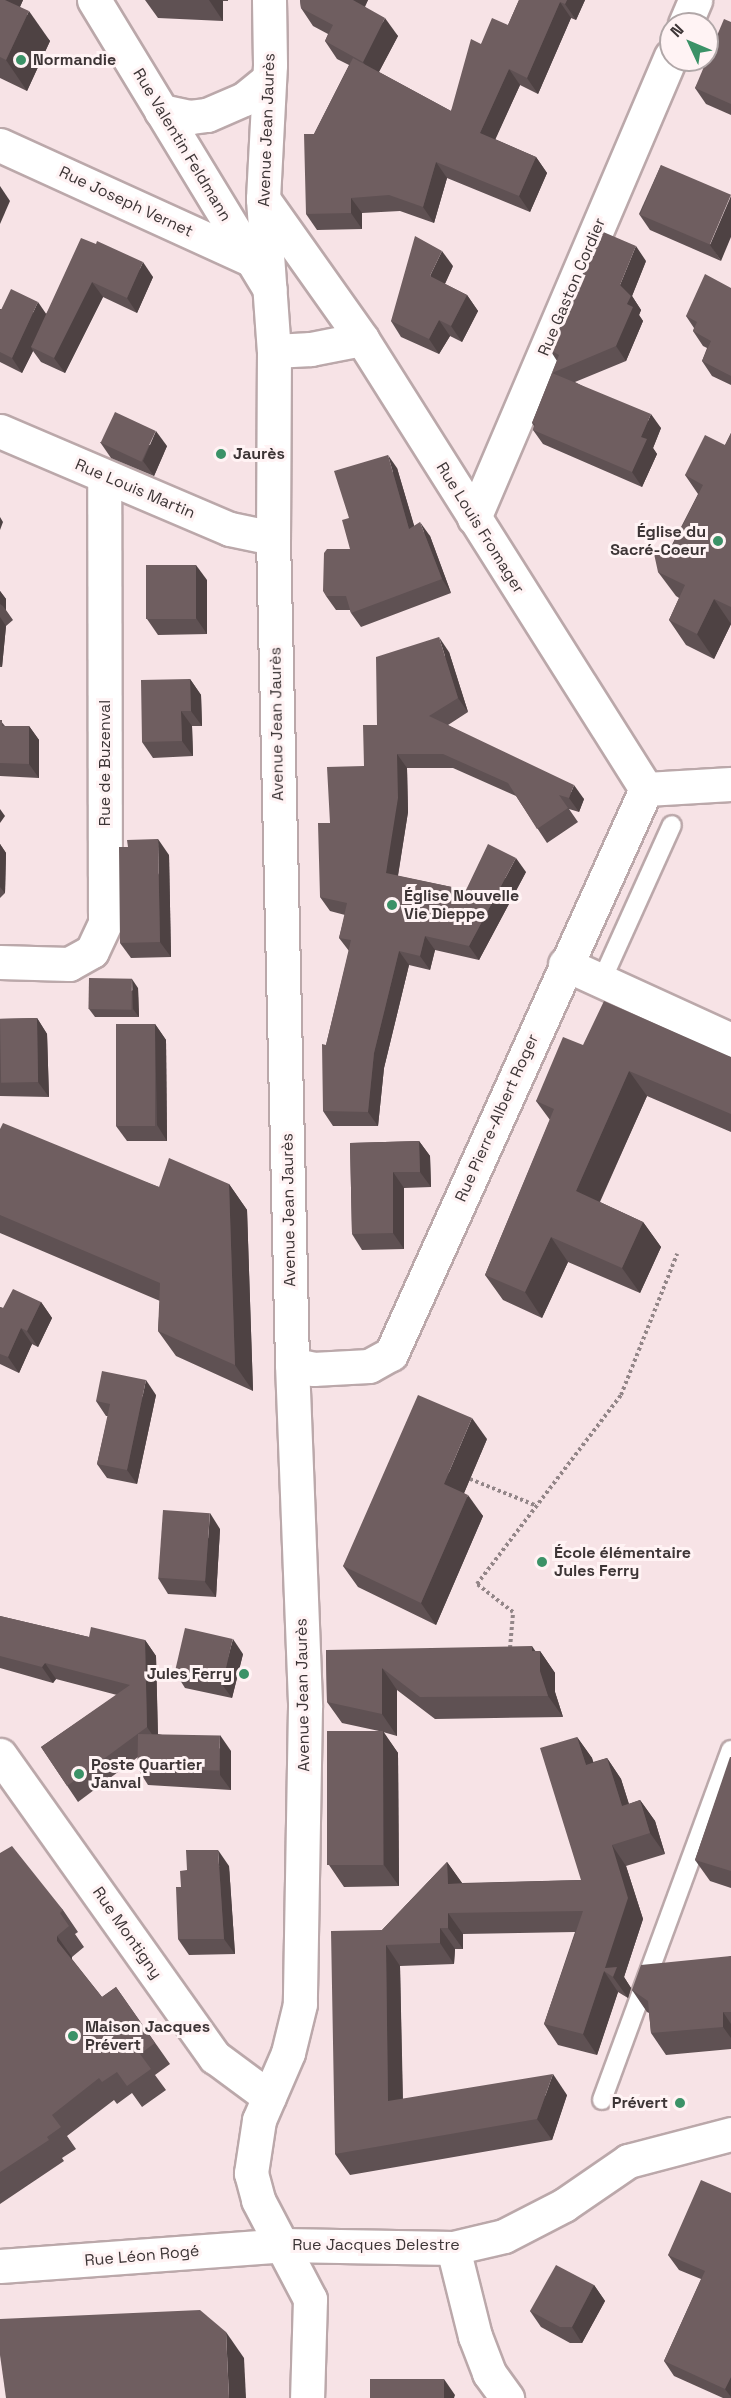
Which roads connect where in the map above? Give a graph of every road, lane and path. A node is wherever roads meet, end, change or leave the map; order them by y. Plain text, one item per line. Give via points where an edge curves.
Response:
1 (94, 0) edge
2 (269, 0) edge
3 (664, 72) edge
4 (269, 79) junction
5 (161, 111) junction
6 (0, 145) edge
7 (263, 199) junction
8 (252, 260) junction
9 (270, 289) junction
10 (362, 339) junction
11 (274, 351) junction
12 (0, 431) edge
13 (104, 476) junction
14 (474, 518) junction
15 (273, 538) junction
16 (731, 784) edge
17 (646, 789) junction
18 (672, 825) dead end
19 (0, 963) edge
20 (565, 964) junction
21 (601, 982) junction
22 (731, 1040) edge
23 (677, 1254) dead end
24 (292, 1364) junction
25 (470, 1479) dead end
26 (537, 1506) junction
27 (510, 1649) edge
28 (731, 1750) edge
29 (0, 1755) edge
30 (269, 2097) junction
31 (602, 2100) dead end
32 (731, 2134) edge
33 (283, 2245) junction
34 (453, 2248) junction
35 (0, 2266) edge
36 (307, 2398) edge
37 (507, 2398) edge

1 - 5 street, Rue Valentin Feldmann
2 - 4 street, Avenue Jean Jaurès
3 - 14 street, Rue Gaston Cordier
4 - 5 street via 243,99 207,116
4 - 7 street, Avenue Jean Jaurès
5 - 8 street, Rue Valentin Feldmann
6 - 8 street, Rue Joseph Vernet
7 - 9 street, Avenue Jean Jaurès
7 - 10 street, Rue Louis Fromager
8 - 9 street, Rue Valentin Feldmann
9 - 11 street, Avenue Jean Jaurès
10 - 11 street via 311,350
10 - 14 street, Rue Louis Fromager
11 - 15 street, Avenue Jean Jaurès
12 - 13 street, Rue Louis Martin
13 - 15 street, Rue Louis Martin via 230,529
13 - 19 street, Rue de Buzenval via 105,923 92,951 69,964
14 - 17 street, Rue Louis Fromager
15 - 24 street, Avenue Jean Jaurès
16 - 17 street
17 - 20 street, Rue Pierre-Albert Roger
18 - 21 lane
20 - 21 street
20 - 24 street, Rue Pierre-Albert Roger via 391,1354 369,1366 313,1370
21 - 22 street
23 - 26 path via 621,1395
24 - 30 street, Avenue Jean Jaurès via 305,1707 300,2004 288,2053
25 - 26 path
26 - 27 path via 477,1584 513,1612
28 - 31 lane
29 - 30 street, Rue Montigny via 215,2057
30 - 33 street, Avenue Jean Jaurès via 253,2147 251,2173 258,2200
32 - 34 street, Rue Jacques Delestre via 628,2161 564,2205 504,2236
33 - 34 street, Rue Jacques Delestre
33 - 35 street, Rue Léon Rogé
33 - 36 street, Avenue Jean Jaurès via 310,2299
34 - 37 street via 489,2373

